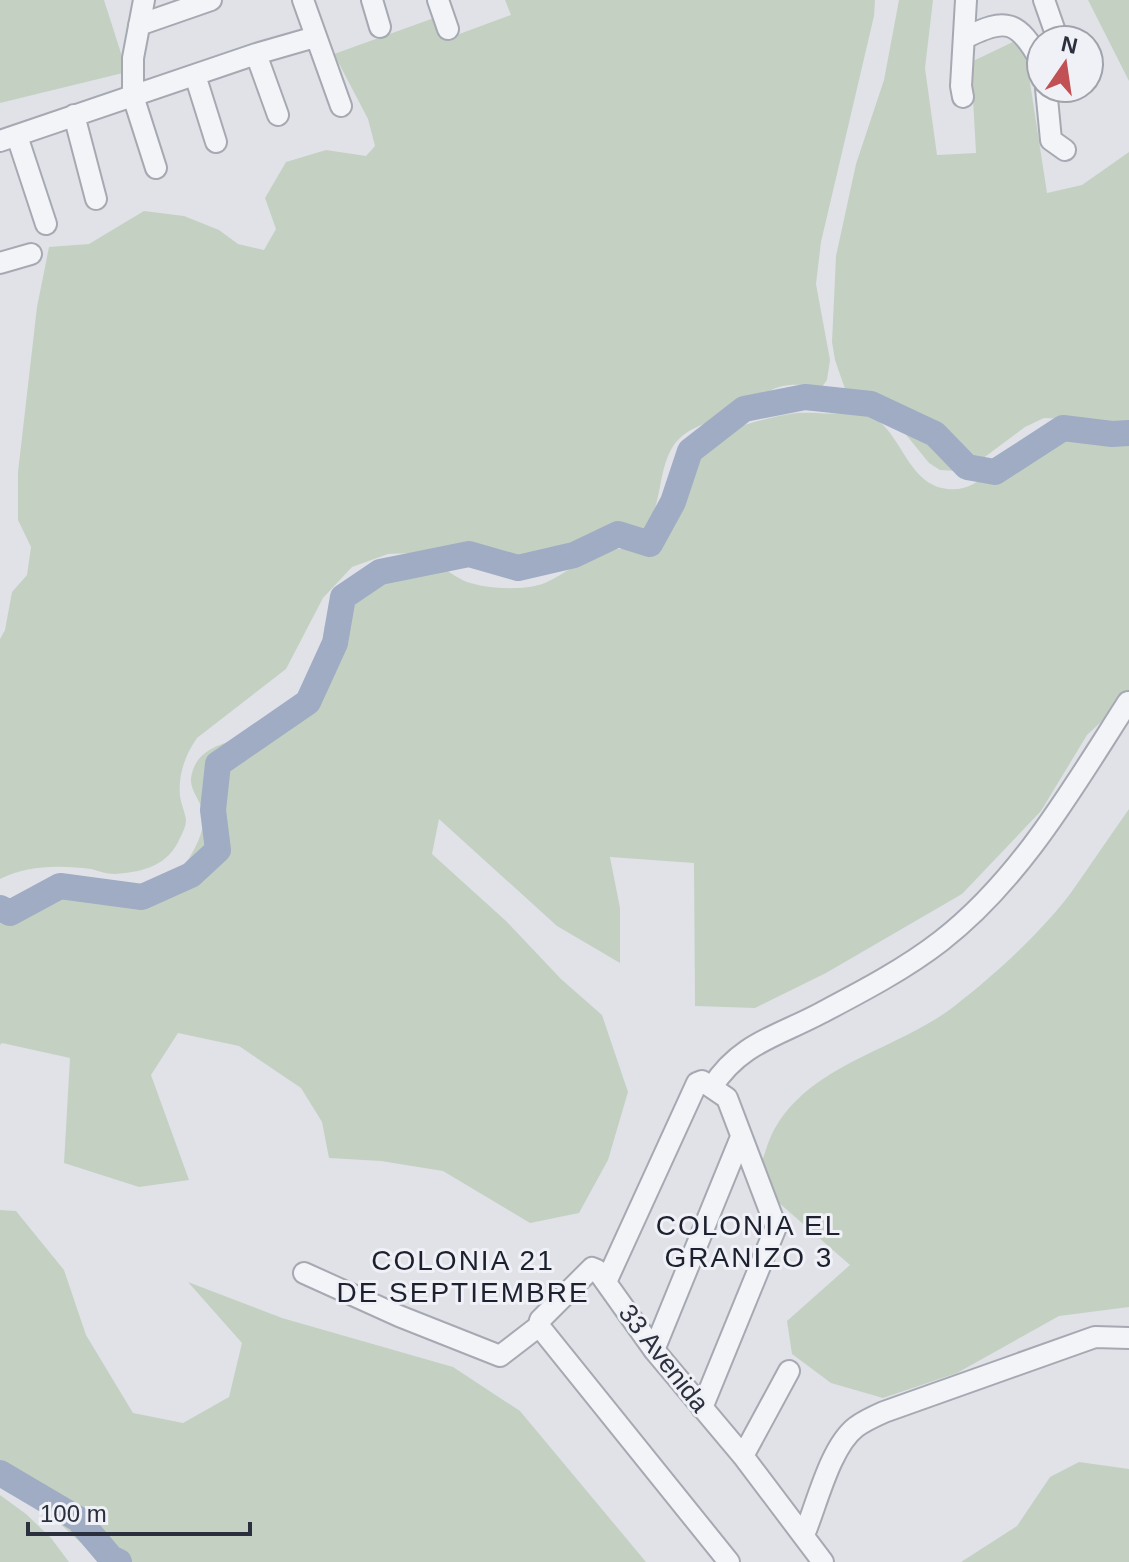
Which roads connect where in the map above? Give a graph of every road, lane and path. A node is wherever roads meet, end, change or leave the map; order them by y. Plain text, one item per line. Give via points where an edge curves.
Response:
1 (144, 0) edge
2 (211, 0) edge
3 (303, 0) edge
4 (372, 0) edge
5 (438, 0) edge
6 (966, 0) edge
7 (1044, 0) edge
8 (1052, 24) edge
9 (139, 25) junction
10 (380, 27) dead end
11 (448, 29) dead end
12 (315, 37) junction
13 (1025, 37) edge
14 (965, 38) junction
15 (256, 54) junction
16 (195, 75) junction
17 (133, 96) junction
18 (963, 97) dead end
19 (1048, 104) edge
20 (341, 106) dead end
21 (74, 115) junction
22 (278, 115) dead end
23 (8, 139) edge
24 (216, 142) dead end
25 (1065, 150) dead end
26 (156, 168) dead end
27 (96, 199) dead end
28 (46, 224) dead end
29 (31, 254) dead end
30 (0, 263) edge
31 (1128, 702) edge
32 (712, 1087) junction
33 (741, 1137) junction
34 (304, 1273) dead end
35 (599, 1275) junction
36 (539, 1326) junction
37 (1129, 1338) edge
38 (654, 1350) junction
39 (789, 1371) dead end
40 (702, 1408) junction
41 (743, 1456) junction
42 (804, 1535) junction
43 (729, 1562) edge
44 (823, 1562) edge

1 - 9 street
2 - 9 street
3 - 12 street
4 - 10 street
5 - 11 street
6 - 14 street
7 - 8 street
9 - 17 street
12 - 15 street
12 - 20 street
13 - 14 street via 1004,24
14 - 18 street
15 - 16 street
15 - 22 street
16 - 17 street
16 - 24 street
17 - 21 street
17 - 26 street
19 - 25 street via 1051,140
21 - 23 street
21 - 27 street
23 - 28 street
29 - 30 street
31 - 32 street via 1068,796 980,907 940,942 890,974 819,1015 756,1042 729,1063
32 - 33 street via 727,1098
32 - 35 street via 697,1083
33 - 38 street
33 - 40 street via 776,1227
34 - 36 street via 500,1356
35 - 36 street
35 - 38 street, 33 Avenida
36 - 43 street
37 - 42 street via 1095,1337 884,1412 856,1427 834,1457
38 - 40 street, 33 Avenida
39 - 41 street
40 - 41 street, 33 Avenida
41 - 42 street, 33 Avenida
42 - 44 street, 33 Avenida

